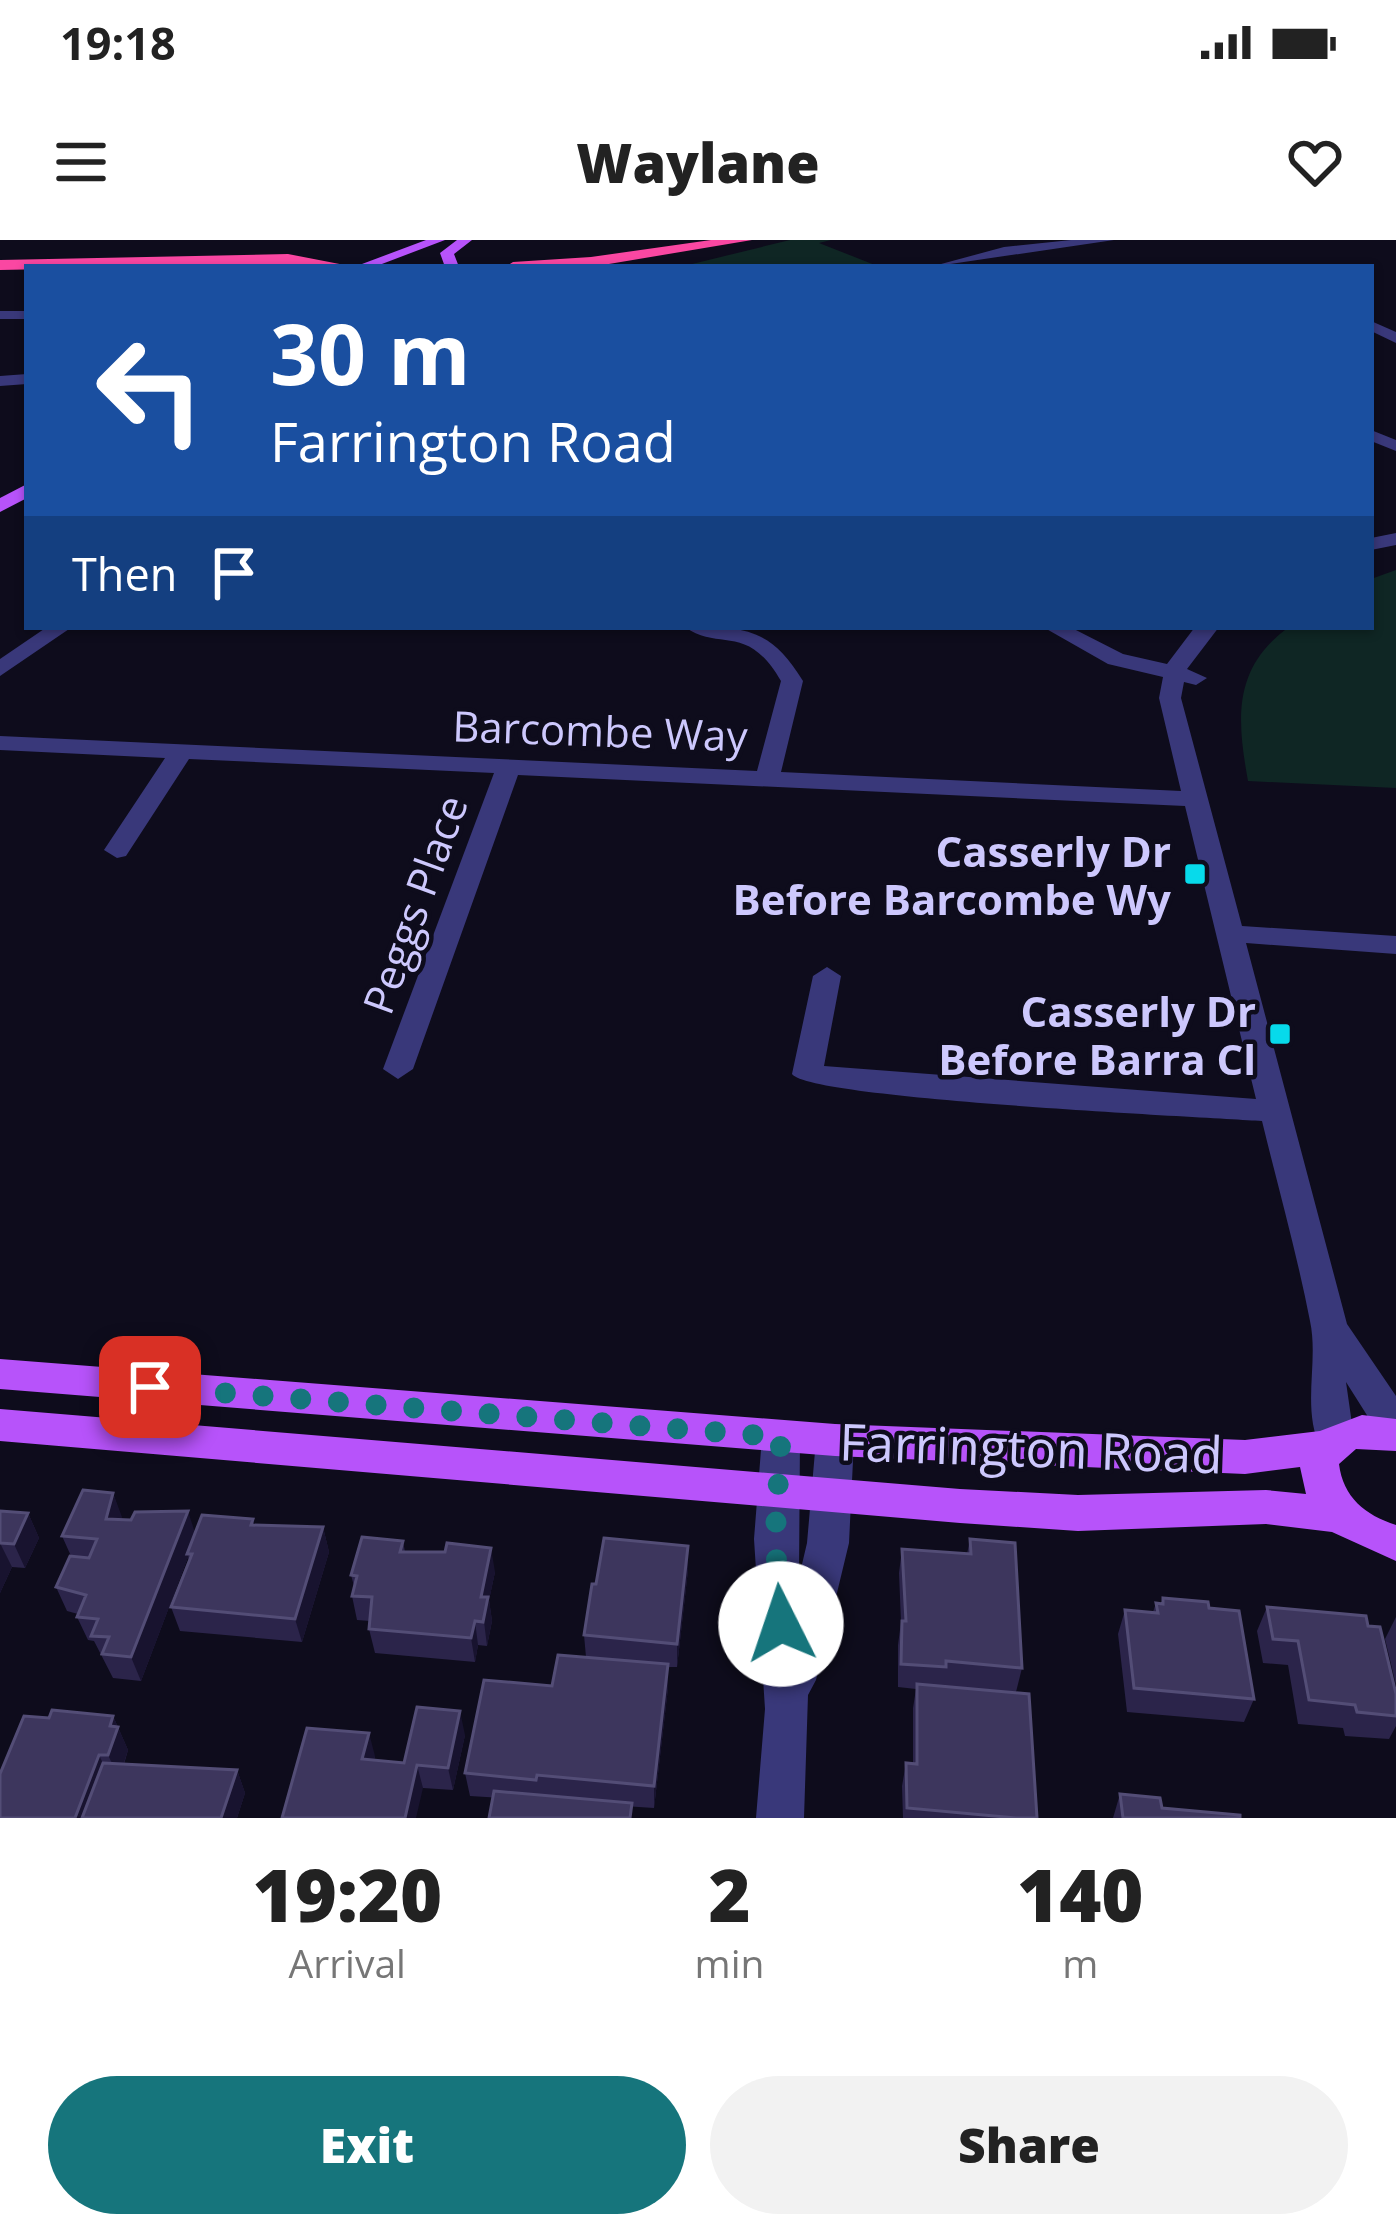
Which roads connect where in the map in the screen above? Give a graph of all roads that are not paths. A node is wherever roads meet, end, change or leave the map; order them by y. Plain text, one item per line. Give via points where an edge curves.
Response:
1 (439, 240) edge
2 (466, 240) edge
3 (744, 240) edge
4 (1108, 240) edge
5 (153, 243) edge
6 (0, 252) edge
7 (966, 259) junction
8 (58, 264) edge
9 (322, 264) edge
10 (371, 264) edge
11 (451, 264) edge
12 (560, 264) edge
13 (948, 264) edge
14 (980, 264) edge
15 (57, 630) edge
16 (711, 630) edge
17 (1059, 630) edge
18 (1210, 630) edge
19 (0, 669) edge
20 (1187, 670) junction
21 (0, 743) edge
22 (182, 751) junction
23 (509, 767) junction
24 (769, 775) junction
25 (1198, 799) junction
26 (117, 850) dead end
27 (1232, 934) junction
28 (1396, 945) edge
29 (827, 976) dead end
30 (398, 1069) dead end
31 (1273, 1111) junction
32 (1330, 1327) junction
33 (0, 1374) edge
34 (0, 1425) edge
35 (1396, 1432) edge
36 (781, 1437) junction
37 (835, 1440) junction
38 (1330, 1443) junction
39 (779, 1491) junction
40 (831, 1495) junction
41 (1340, 1515) junction
42 (1396, 1543) edge
43 (787, 1709) junction
44 (781, 1818) edge

1 - 10 main road
2 - 11 main road via 447,253
3 - 12 highway
4 - 7 street
5 - 6 highway
7 - 13 street
7 - 14 street
8 - 9 highway
15 - 19 street
16 - 24 street via 751,638 779,655 792,681
17 - 20 street via 1116,659
18 - 20 street via 1212,644
20 - 25 street via 1193,701 1180,723
21 - 22 street, Barcombe Way
22 - 23 street, Barcombe Way
22 - 26 street
23 - 24 street, Barcombe Way
23 - 30 street, Peggs Place
24 - 25 street, Barcombe Way
25 - 27 street
27 - 28 street
27 - 31 street
29 - 31 street via 807,1074
31 - 32 street
32 - 35 street
32 - 38 street
33 - 36 main road, Farrington Road
34 - 39 main road, Farrington Road
35 - 38 main road, Farrington Road via 1363,1430
36 - 37 main road, Farrington Road
36 - 39 street
37 - 38 main road, Farrington Road via 1245,1457
37 - 40 street
38 - 41 main road via 1319,1479
39 - 40 main road, Farrington Road
39 - 43 street
40 - 41 main road, Farrington Road via 1078,1513 1266,1507
40 - 43 street via 828,1543
41 - 42 main road
43 - 44 street

